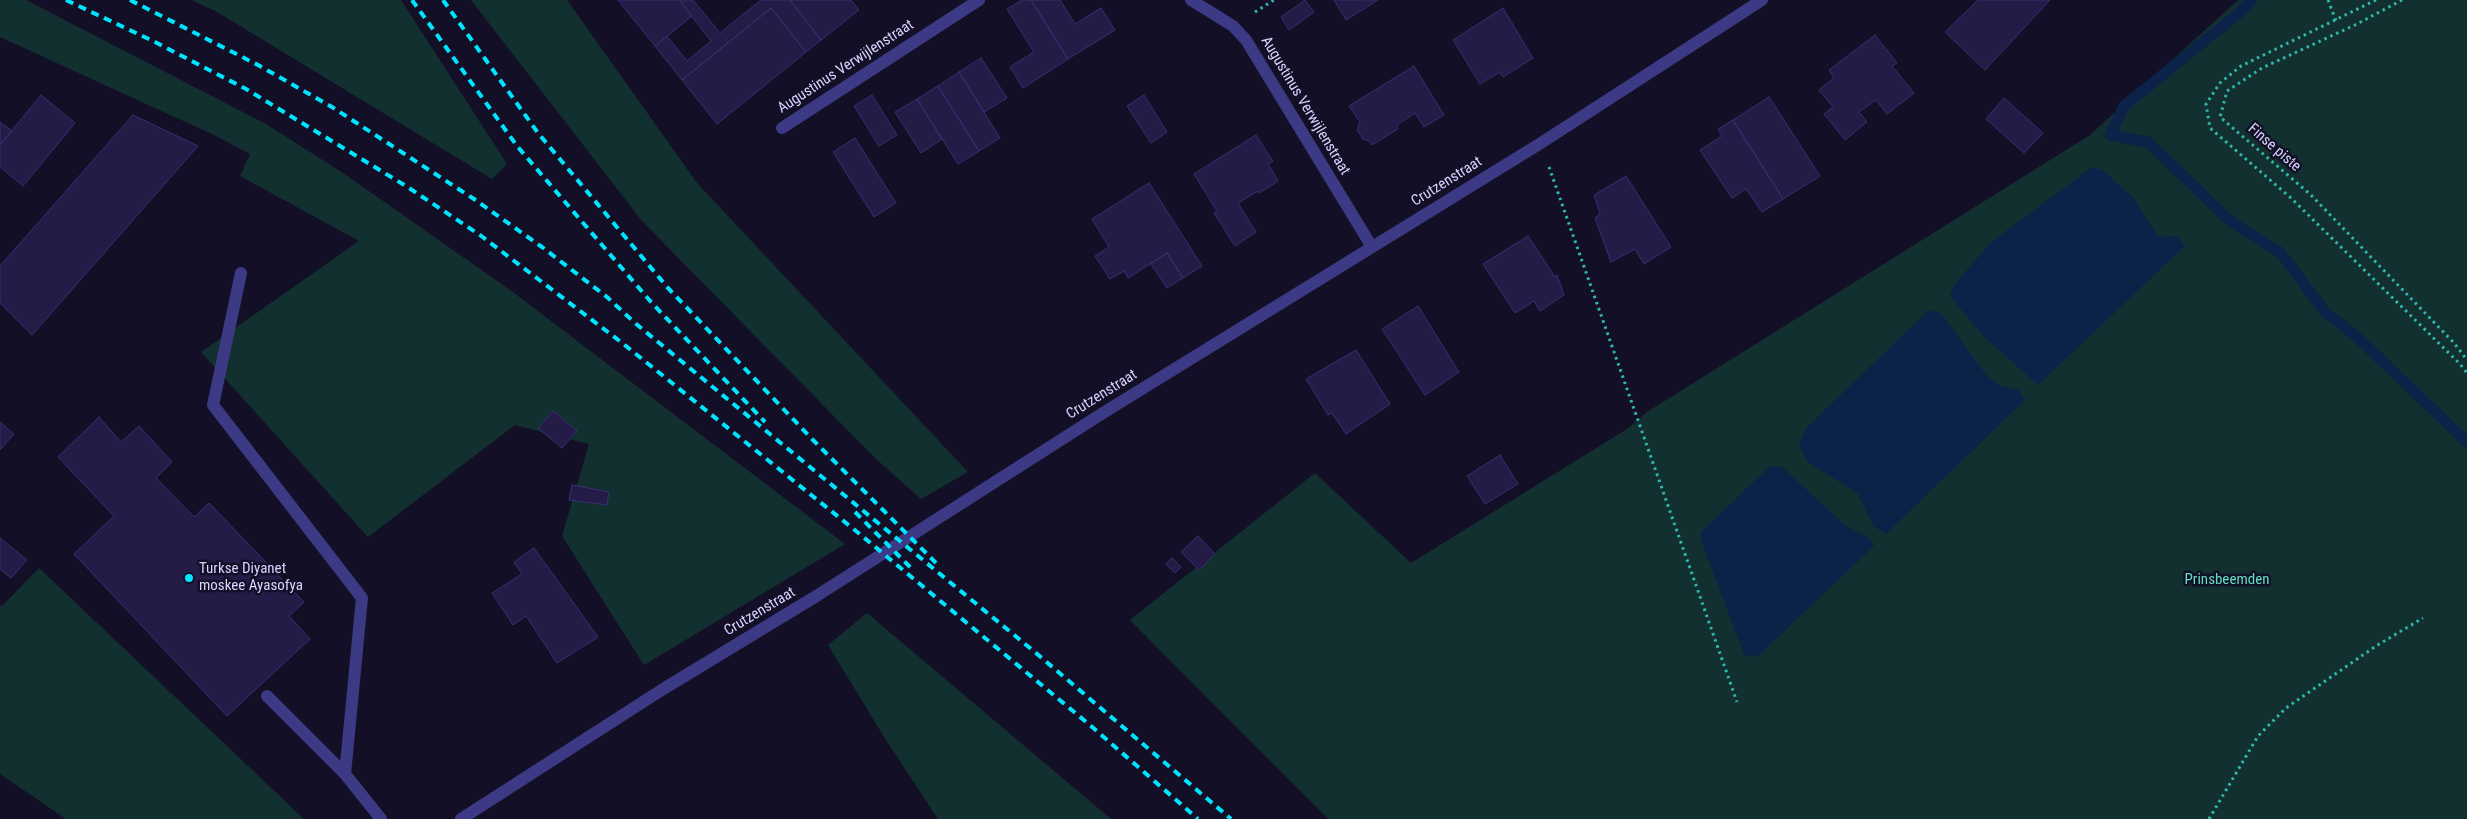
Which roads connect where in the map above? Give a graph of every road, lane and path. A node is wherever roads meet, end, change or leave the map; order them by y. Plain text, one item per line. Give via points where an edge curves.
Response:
1 (979, 0) edge
2 (1191, 0) edge
3 (1762, 0) edge
4 (2328, 0) edge
5 (2376, 0) edge
6 (2402, 0) edge
7 (2336, 21) junction
8 (782, 128) dead end
9 (1541, 143) junction
10 (1372, 247) junction
11 (241, 273) dead end
12 (2467, 360) edge
13 (2467, 373) edge
14 (2423, 618) dead end
15 (267, 696) dead end
16 (1736, 702) dead end
17 (344, 774) junction
18 (381, 819) edge
19 (461, 819) edge
20 (2208, 819) edge

1 - 8 street, Augustinus Verwijlenstraat
2 - 10 street, Augustinus Verwijlenstraat via 1233,26 1246,40
3 - 9 street, Crutzenstraat
4 - 7 path
5 - 7 path
6 - 12 path, Finse piste via 2262,68 2227,91 2220,117 2311,195
7 - 13 path via 2241,66 2220,83 2206,104 2210,128 2292,198
9 - 10 street, Crutzenstraat
9 - 16 path
10 - 19 street, Crutzenstraat via 660,691
11 - 17 street via 213,405 362,598
14 - 20 path via 2286,708 2258,736
15 - 17 street
17 - 18 street

